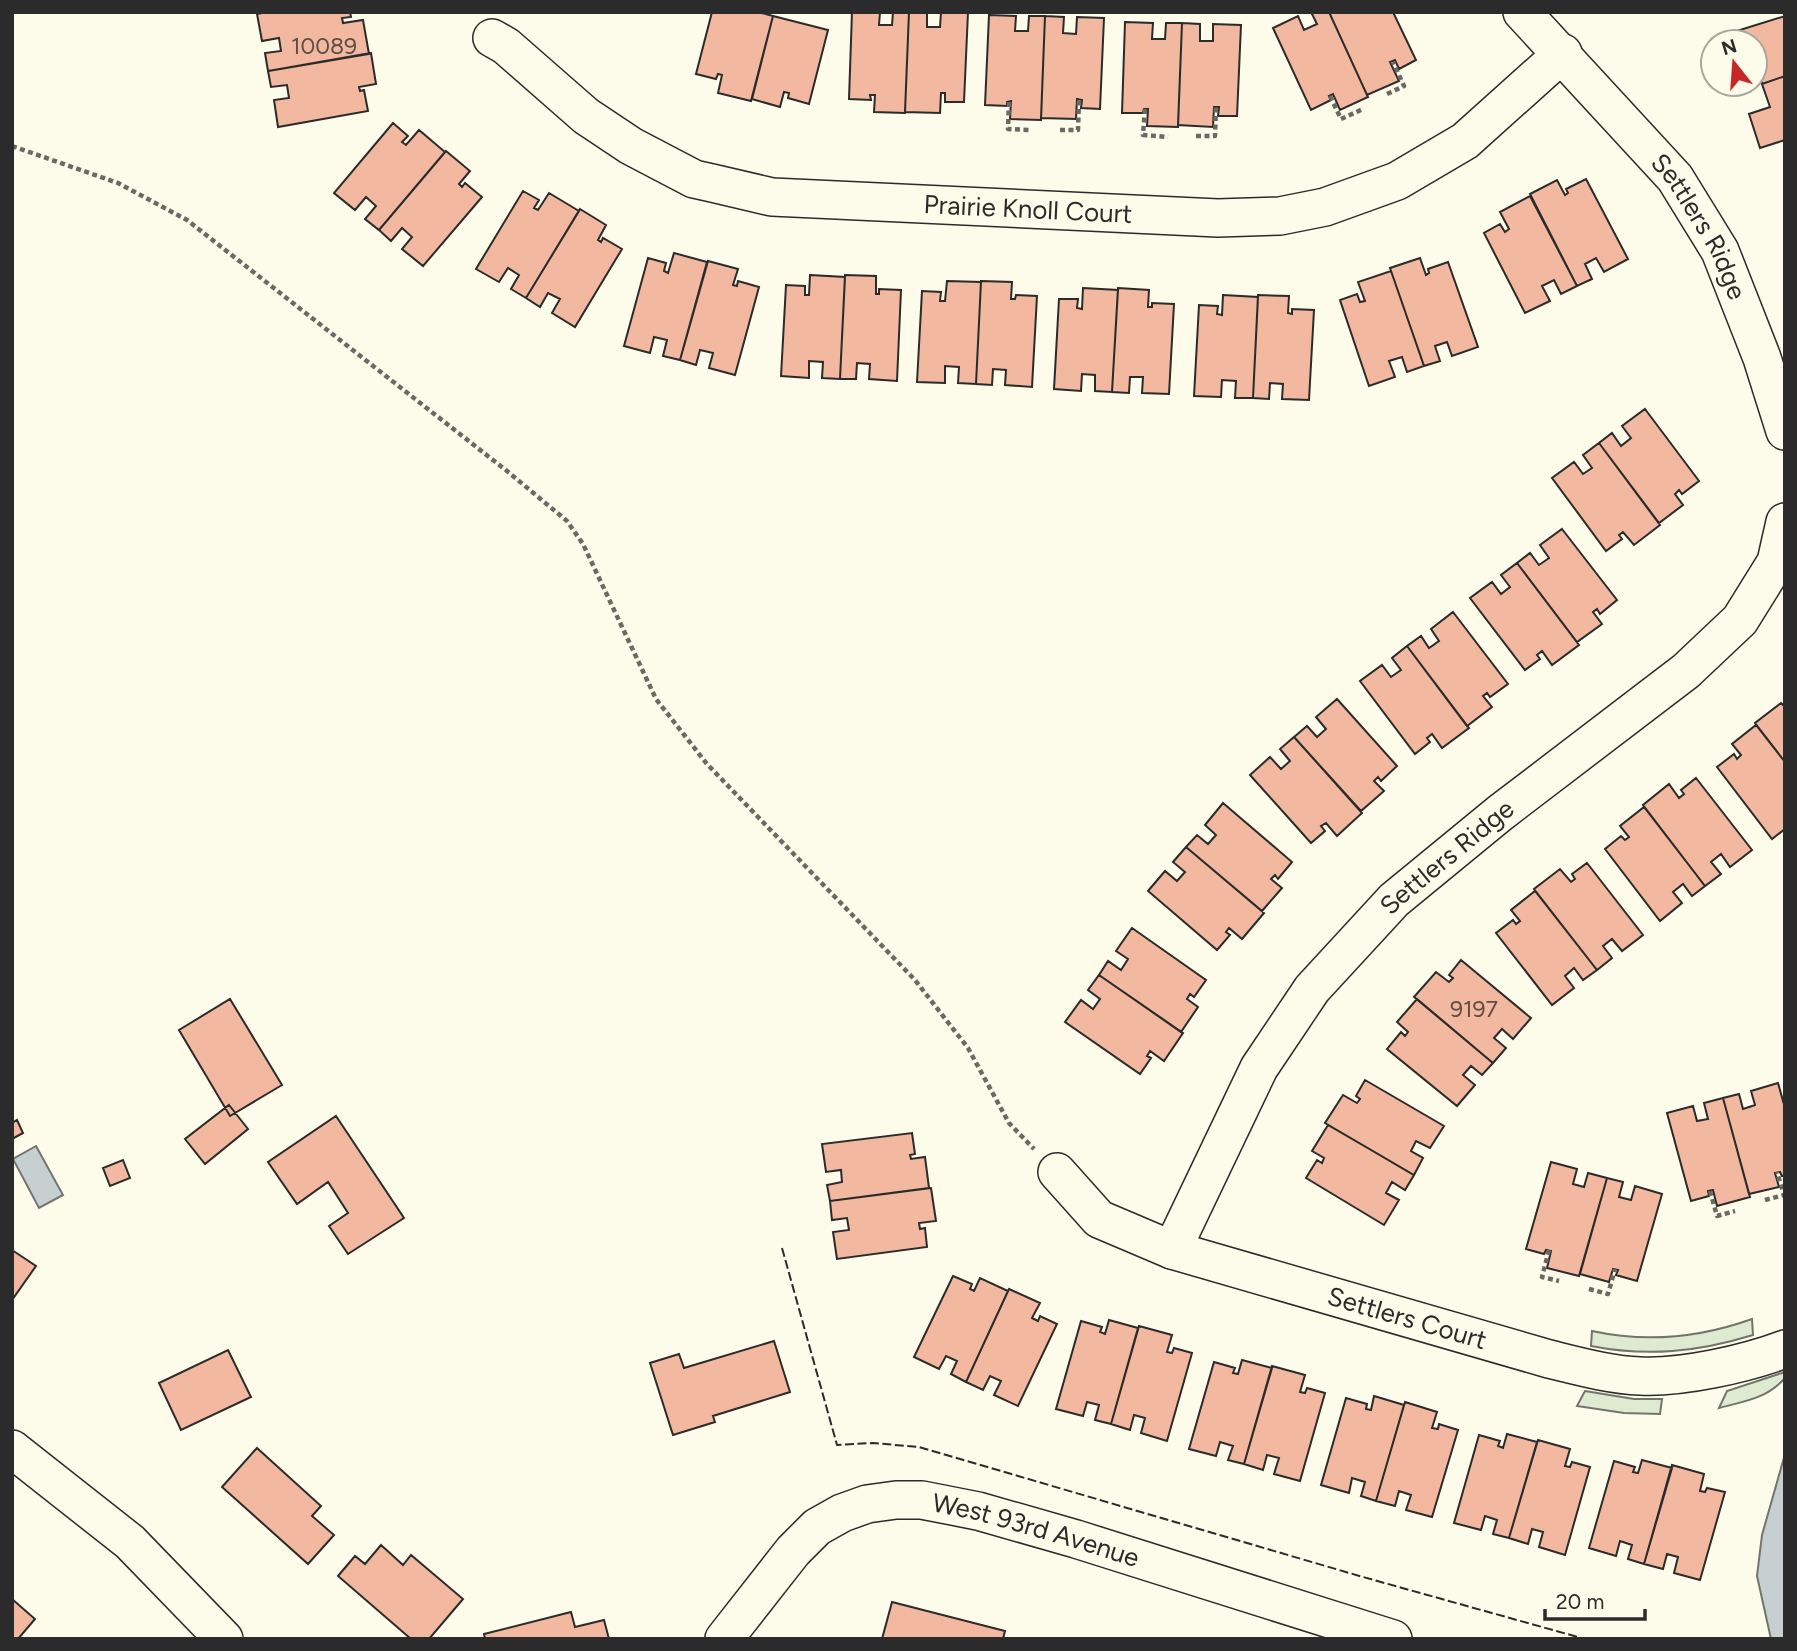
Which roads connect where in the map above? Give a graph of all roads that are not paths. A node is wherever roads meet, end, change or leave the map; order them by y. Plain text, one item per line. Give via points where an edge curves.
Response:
1 (1522, 12) edge
2 (492, 38) dead end
3 (1563, 53) junction
4 (1785, 431) edge
5 (1785, 522) edge
6 (1057, 1172) road end
7 (1172, 1250) junction
8 (1785, 1349) edge
9 (12, 1449) edge
10 (224, 1639) edge
11 (724, 1639) edge
12 (1393, 1639) edge

1 - 3 street, Settlers Ridge
2 - 3 street, Prairie Knoll Court via 586,116 694,179 772,197 1218,218 1280,216 1325,207 1397,181 1465,141
3 - 4 street, Settlers Ridge via 1675,178 1720,251
5 - 7 street, Settlers Ridge via 1776,562 1740,620 1686,671 1490,820 1394,900 1311,989 1259,1068
6 - 7 street, Settlers Court via 1099,1219
7 - 8 street, Settlers Court via 1596,1370 1641,1376 1711,1370
9 - 10 street via 130,1542
11 - 12 street, West 93rd Avenue via 817,1527 867,1504 922,1500 1076,1539

